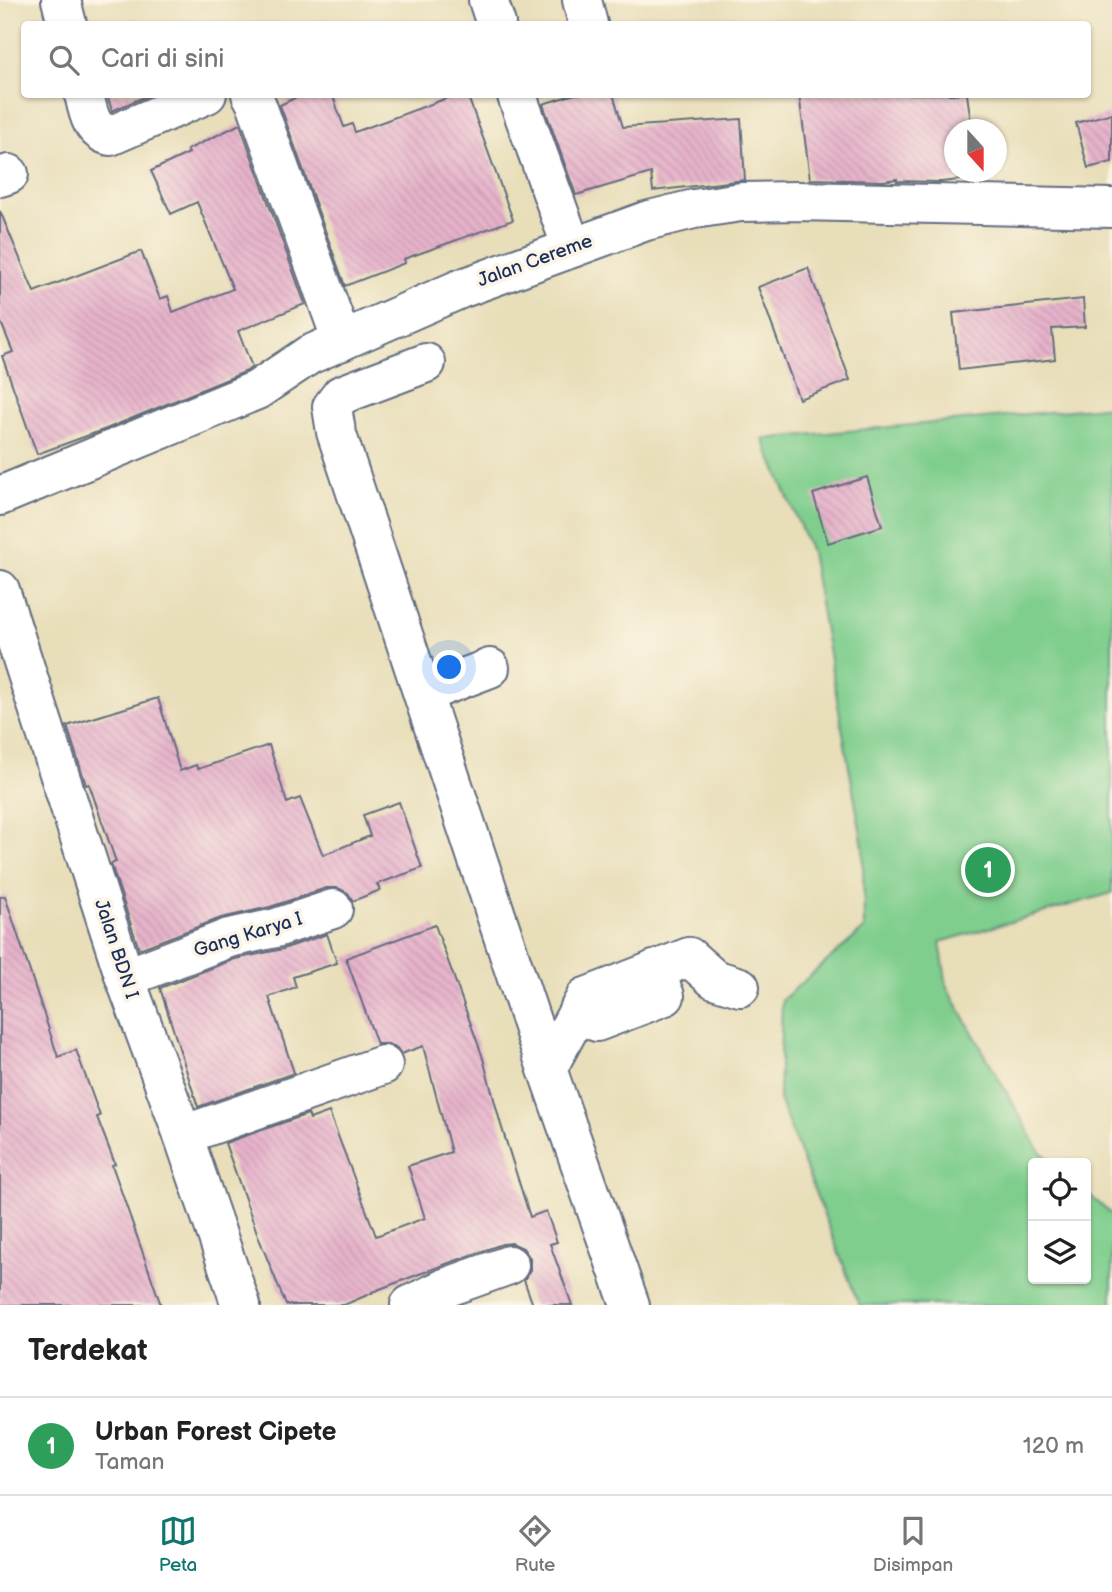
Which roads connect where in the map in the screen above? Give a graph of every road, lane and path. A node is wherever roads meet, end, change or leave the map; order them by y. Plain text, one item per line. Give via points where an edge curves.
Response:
1 (61, 0) edge
2 (488, 0) edge
3 (582, 0) edge
4 (66, 21) edge
5 (495, 21) edge
6 (588, 21) edge
7 (84, 98) edge
8 (198, 98) edge
9 (253, 98) edge
10 (518, 98) edge
11 (1112, 208) edge
12 (572, 248) junction
13 (382, 323) junction
14 (342, 341) junction
15 (426, 363) dead end
16 (380, 380) junction
17 (0, 496) edge
18 (0, 590) edge
19 (491, 668) dead end
20 (424, 693) junction
21 (333, 909) dead end
22 (125, 978) junction
23 (740, 987) dead end
24 (383, 1065) dead end
25 (547, 1069) junction
26 (183, 1136) junction
27 (509, 1265) dead end
28 (241, 1305) edge
29 (410, 1305) edge
30 (630, 1305) edge

1 - 4 street
2 - 5 street
3 - 6 street
7 - 8 street via 94,126 110,136
9 - 14 street
10 - 12 street
11 - 12 street, Jalan Cereme via 741,202 646,221
12 - 13 street, Jalan Cereme
13 - 14 street, Jalan Cereme
13 - 16 street
14 - 17 street, Jalan Cereme via 309,355 257,390
15 - 16 street
16 - 20 street via 341,395 332,407 336,432
18 - 22 street, Jalan BDN I
19 - 20 street
20 - 25 street
21 - 22 street, Gang Karya I via 229,938
22 - 26 street, Jalan BDN I
23 - 25 street via 714,979 689,957 654,970 665,996 633,1009 597,1022 586,997
24 - 26 street
25 - 30 street
26 - 28 street, Jalan BDN I
27 - 29 street

